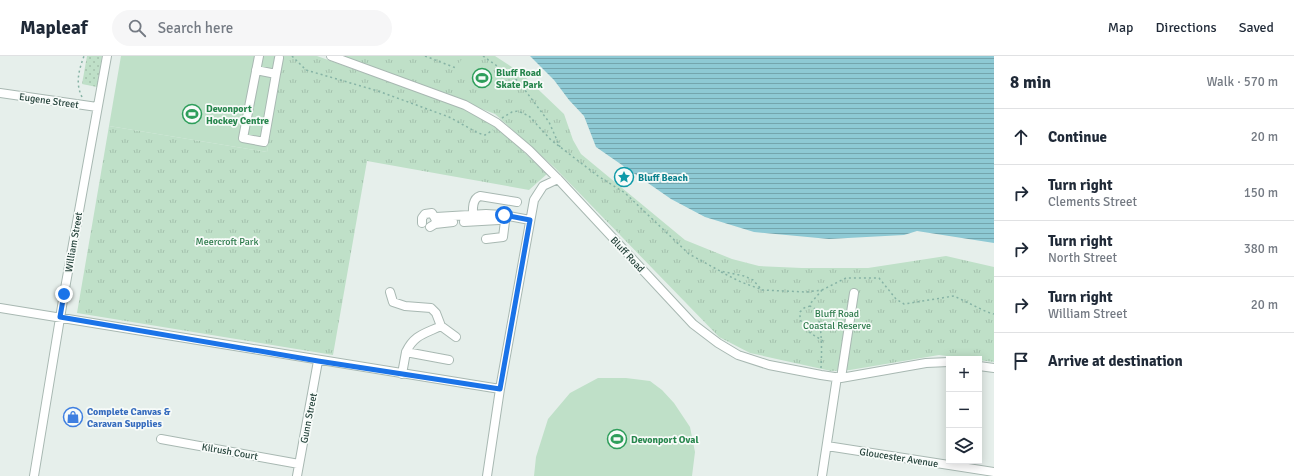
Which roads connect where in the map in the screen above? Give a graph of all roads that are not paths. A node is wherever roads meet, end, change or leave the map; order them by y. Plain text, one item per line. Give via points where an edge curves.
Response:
1 (107, 56) edge
2 (259, 56) edge
3 (331, 56) edge
4 (279, 58) dead end
5 (256, 70) junction
6 (276, 74) junction
7 (0, 93) edge
8 (97, 107) junction
9 (558, 179) junction
10 (516, 202) dead end
11 (473, 218) junction
12 (505, 220) junction
13 (422, 223) dead end
14 (530, 223) junction
15 (486, 240) dead end
16 (390, 292) dead end
17 (854, 293) dead end
18 (0, 308) edge
19 (60, 317) junction
20 (441, 326) junction
21 (456, 337) dead end
22 (406, 352) junction
23 (449, 360) dead end
24 (318, 361) junction
25 (946, 362) edge
26 (982, 366) edge
27 (994, 368) edge
28 (402, 374) junction
29 (839, 377) junction
30 (500, 389) junction
31 (161, 439) dead end
32 (827, 446) junction
33 (299, 464) junction
34 (994, 472) edge
35 (34, 476) edge
36 (297, 476) edge
37 (487, 476) edge
38 (822, 476) edge

1 - 8 street, William Street
2 - 5 street
3 - 9 street, Bluff Road via 465,105 497,123
4 - 6 street
5 - 6 street
5 - 6 street via 243,138 264,142
7 - 8 street, Eugene Street
8 - 19 street, William Street
9 - 14 street via 543,186 534,200
9 - 29 street, Bluff Road via 693,324 718,343 738,355 769,365
10 - 11 street via 477,197 474,202
11 - 12 street
11 - 13 street via 434,223 430,213 425,214
11 - 14 street via 504,215
12 - 14 street
12 - 15 street via 503,237
14 - 30 street
16 - 20 street via 393,302 405,306 431,308
17 - 29 street
18 - 19 street
19 - 24 street
19 - 35 street, William Street
20 - 21 street
20 - 22 street via 418,337 410,343
22 - 23 street
22 - 28 street
24 - 28 street
24 - 33 street, Gunn Street
25 - 29 street, Bluff Road
26 - 27 street
28 - 30 street
29 - 32 street
30 - 37 street
31 - 33 street, Kilrush Court
32 - 34 street, Gloucester Avenue
32 - 38 street
33 - 36 street, Gunn Street

